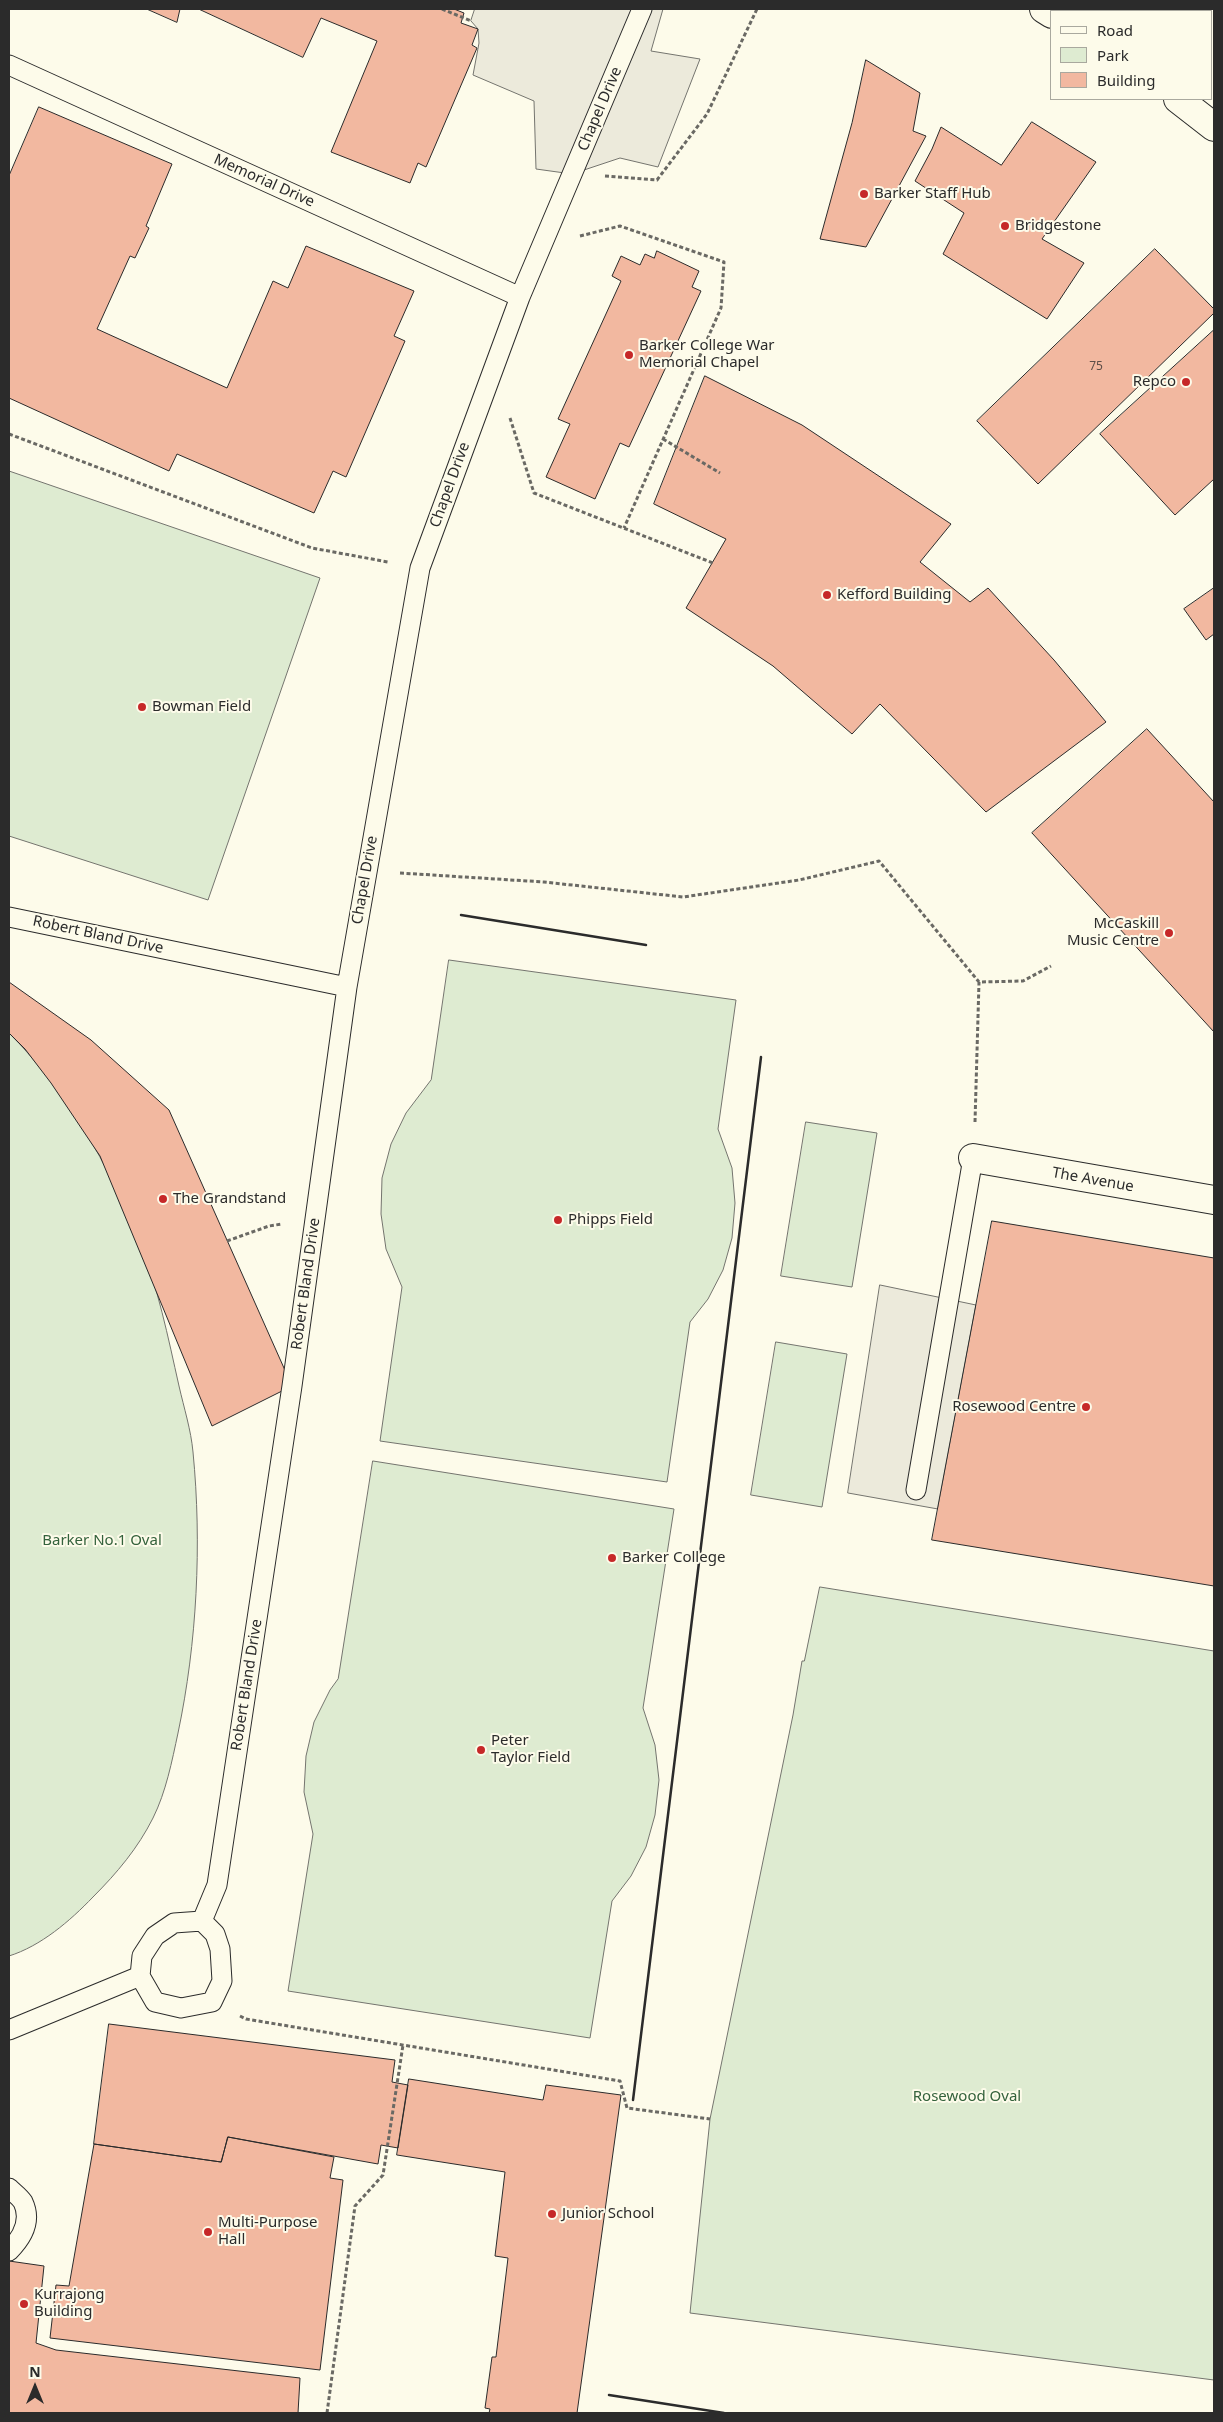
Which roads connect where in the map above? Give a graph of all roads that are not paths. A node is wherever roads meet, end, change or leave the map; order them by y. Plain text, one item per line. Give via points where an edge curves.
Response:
1 (642, 9) edge
2 (9, 65) edge
3 (1179, 100) edge
4 (1214, 127) edge
5 (520, 297) junction
6 (9, 917) edge
7 (347, 987) junction
8 (973, 1158) joint
9 (1214, 1200) edge
10 (916, 1490) dead end
11 (202, 1921) junction
12 (140, 1976) junction
13 (9, 2030) edge
14 (9, 2188) edge
15 (9, 2251) edge

1 - 5 lane, Chapel Drive
2 - 5 lane, Memorial Drive
3 - 4 street
5 - 7 lane, Chapel Drive via 420,568
6 - 7 lane, Robert Bland Drive
7 - 11 lane, Robert Bland Drive via 289,1406 216,1885
8 - 9 street, The Avenue
8 - 10 lane
11 - 12 lane via 174,1923 155,1936 142,1956
11 - 12 lane via 215,1934 220,1949 222,1981 212,2002 181,2008 155,2002
12 - 13 lane
14 - 15 lane via 22,2201 27,2224 19,2241

